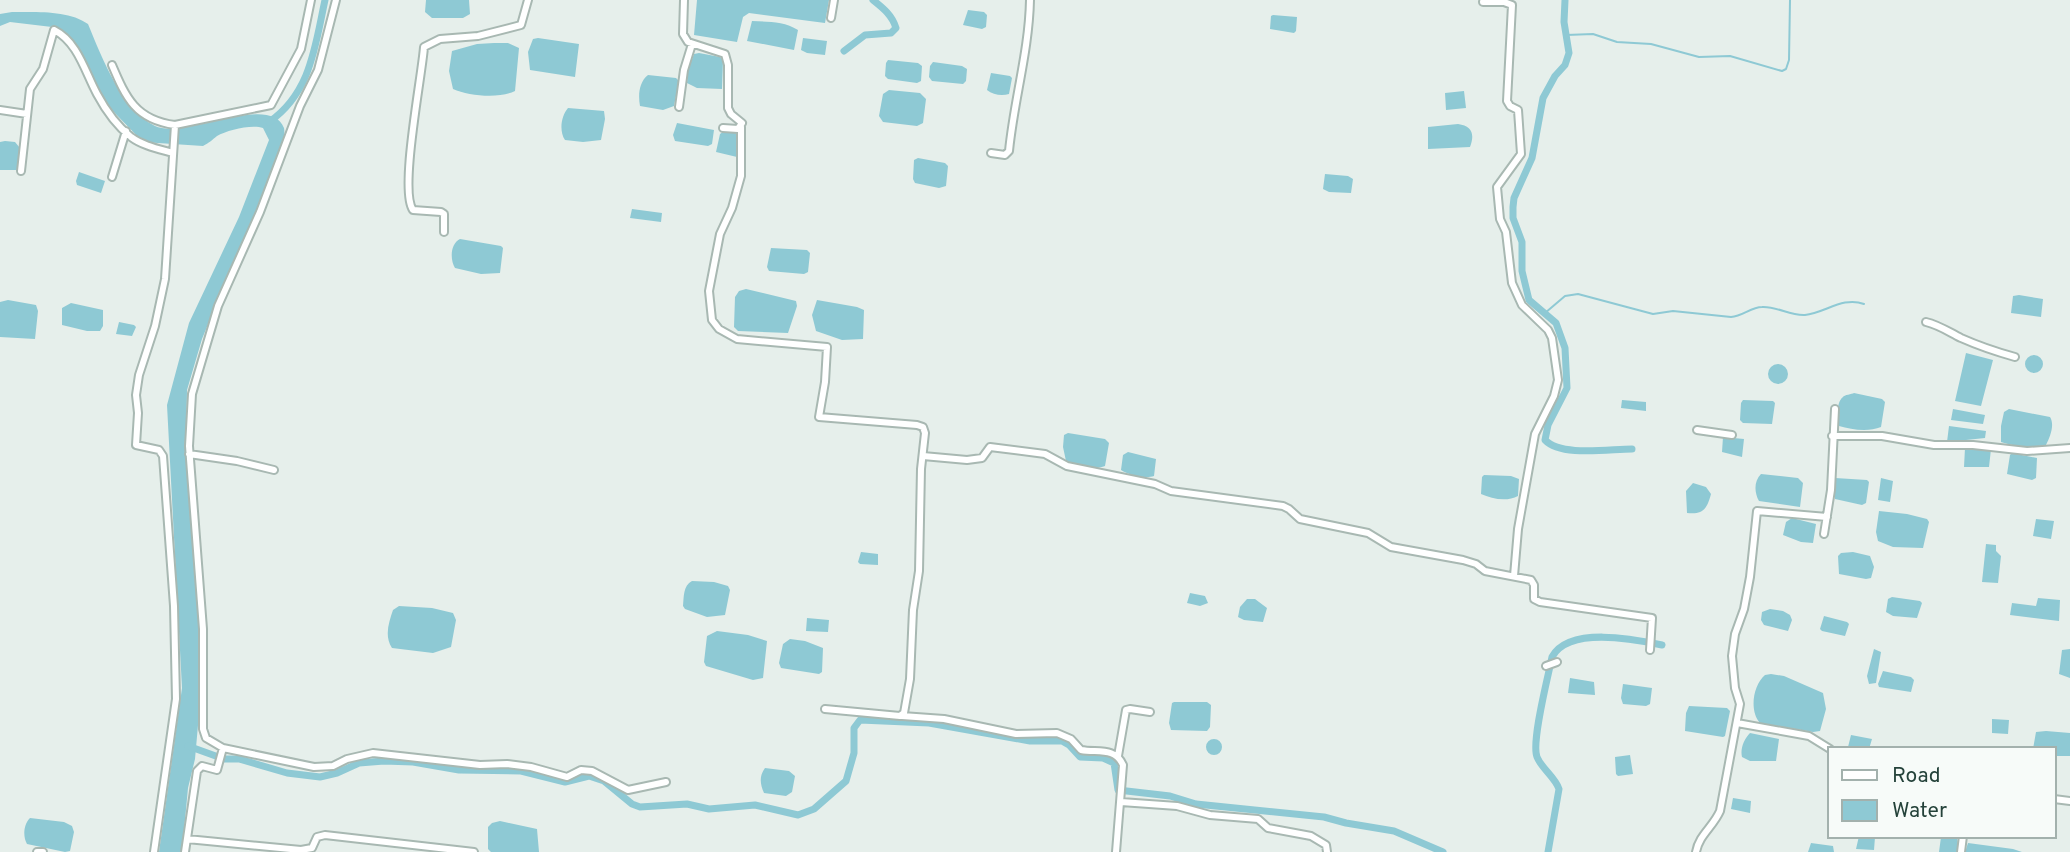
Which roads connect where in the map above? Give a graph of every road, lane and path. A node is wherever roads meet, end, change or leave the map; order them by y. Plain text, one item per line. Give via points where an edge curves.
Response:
1 (311, 0) edge
2 (336, 0) edge
3 (528, 0) edge
4 (684, 0) edge
5 (834, 0) edge
6 (1030, 0) edge
7 (1483, 2) dead end
8 (831, 18) dead end
9 (692, 44) junction
10 (112, 65) dead end
11 (679, 107) dead end
12 (0, 110) edge
13 (27, 114) junction
14 (741, 127) junction
15 (175, 128) junction
16 (723, 128) dead end
17 (125, 131) junction
18 (173, 150) junction
19 (991, 153) dead end
20 (21, 171) dead end
21 (112, 177) dead end
22 (443, 232) dead end
23 (1926, 322) dead end
24 (2015, 357) dead end
25 (1835, 409) dead end
26 (1697, 430) dead end
27 (1732, 435) dead end
28 (1832, 436) junction
29 (2070, 448) edge
30 (189, 454) junction
31 (923, 456) junction
32 (274, 470) dead end
33 (1827, 517) junction
34 (1824, 534) dead end
35 (1514, 576) junction
36 (1650, 650) dead end
37 (1557, 663) dead end
38 (1546, 666) dead end
39 (825, 709) dead end
40 (1150, 712) dead end
41 (902, 716) junction
42 (1737, 723) junction
43 (1828, 748) edge
44 (222, 749) junction
45 (1118, 756) junction
46 (666, 782) dead end
47 (1121, 800) junction
48 (187, 839) junction
49 (37, 852) edge
50 (43, 852) edge
51 (154, 852) edge
52 (185, 852) edge
53 (474, 852) edge
54 (1116, 852) edge
55 (1327, 852) edge
56 (1696, 852) edge

1 - 15 street via 301,49 271,105
2 - 30 street via 318,70 211,326 192,394
3 - 22 street via 521,25 478,36 440,38 424,47 408,198 413,210 444,214
4 - 9 street via 683,34
5 - 8 street
6 - 19 street via 1026,55 1009,151 1005,155
7 - 35 street via 1512,5 1507,101 1518,110 1521,154 1497,187 1500,219 1517,296 1552,338 1558,380 1535,434
9 - 11 street
9 - 14 street via 725,54 727,108
10 - 15 street via 137,110
12 - 13 street
13 - 17 street via 30,89 43,69 54,30 74,49 100,100
13 - 20 street
14 - 16 street
14 - 31 street via 741,176 720,234 709,291 712,320 737,339 827,347 819,417 921,426 925,433
15 - 18 street
17 - 18 street via 139,142
17 - 21 street
18 - 51 street via 165,279 136,396 136,445 159,450 163,456 175,642 175,716
23 - 24 street
25 - 28 street
26 - 27 street
28 - 29 street via 1882,436 2026,452
28 - 33 street
30 - 32 street
30 - 44 street via 203,629 203,729 206,738
31 - 35 street via 979,460 990,447 1045,454 1067,466 1171,491 1283,506 1300,520 1368,533 1391,547 1463,560 1485,571
31 - 41 street via 919,571 910,679
33 - 34 street
33 - 42 street via 1757,511 1750,578 1732,656 1740,704
35 - 36 street via 1533,582 1533,596 1540,602 1652,618
37 - 38 street
39 - 41 street
40 - 45 street via 1126,710
41 - 45 street via 944,719 1016,734 1057,733 1081,750 1111,751
42 - 43 street via 1809,736
42 - 56 street via 1720,811
44 - 46 street via 323,767 373,753 531,767 567,777 581,770 592,771 628,790
44 - 48 street via 217,770 202,766 197,771
45 - 47 street via 1123,765
47 - 54 street
47 - 55 street via 1258,819 1268,828 1319,839
48 - 52 street
48 - 53 street via 301,850 312,848 317,837 325,835
49 - 50 street

